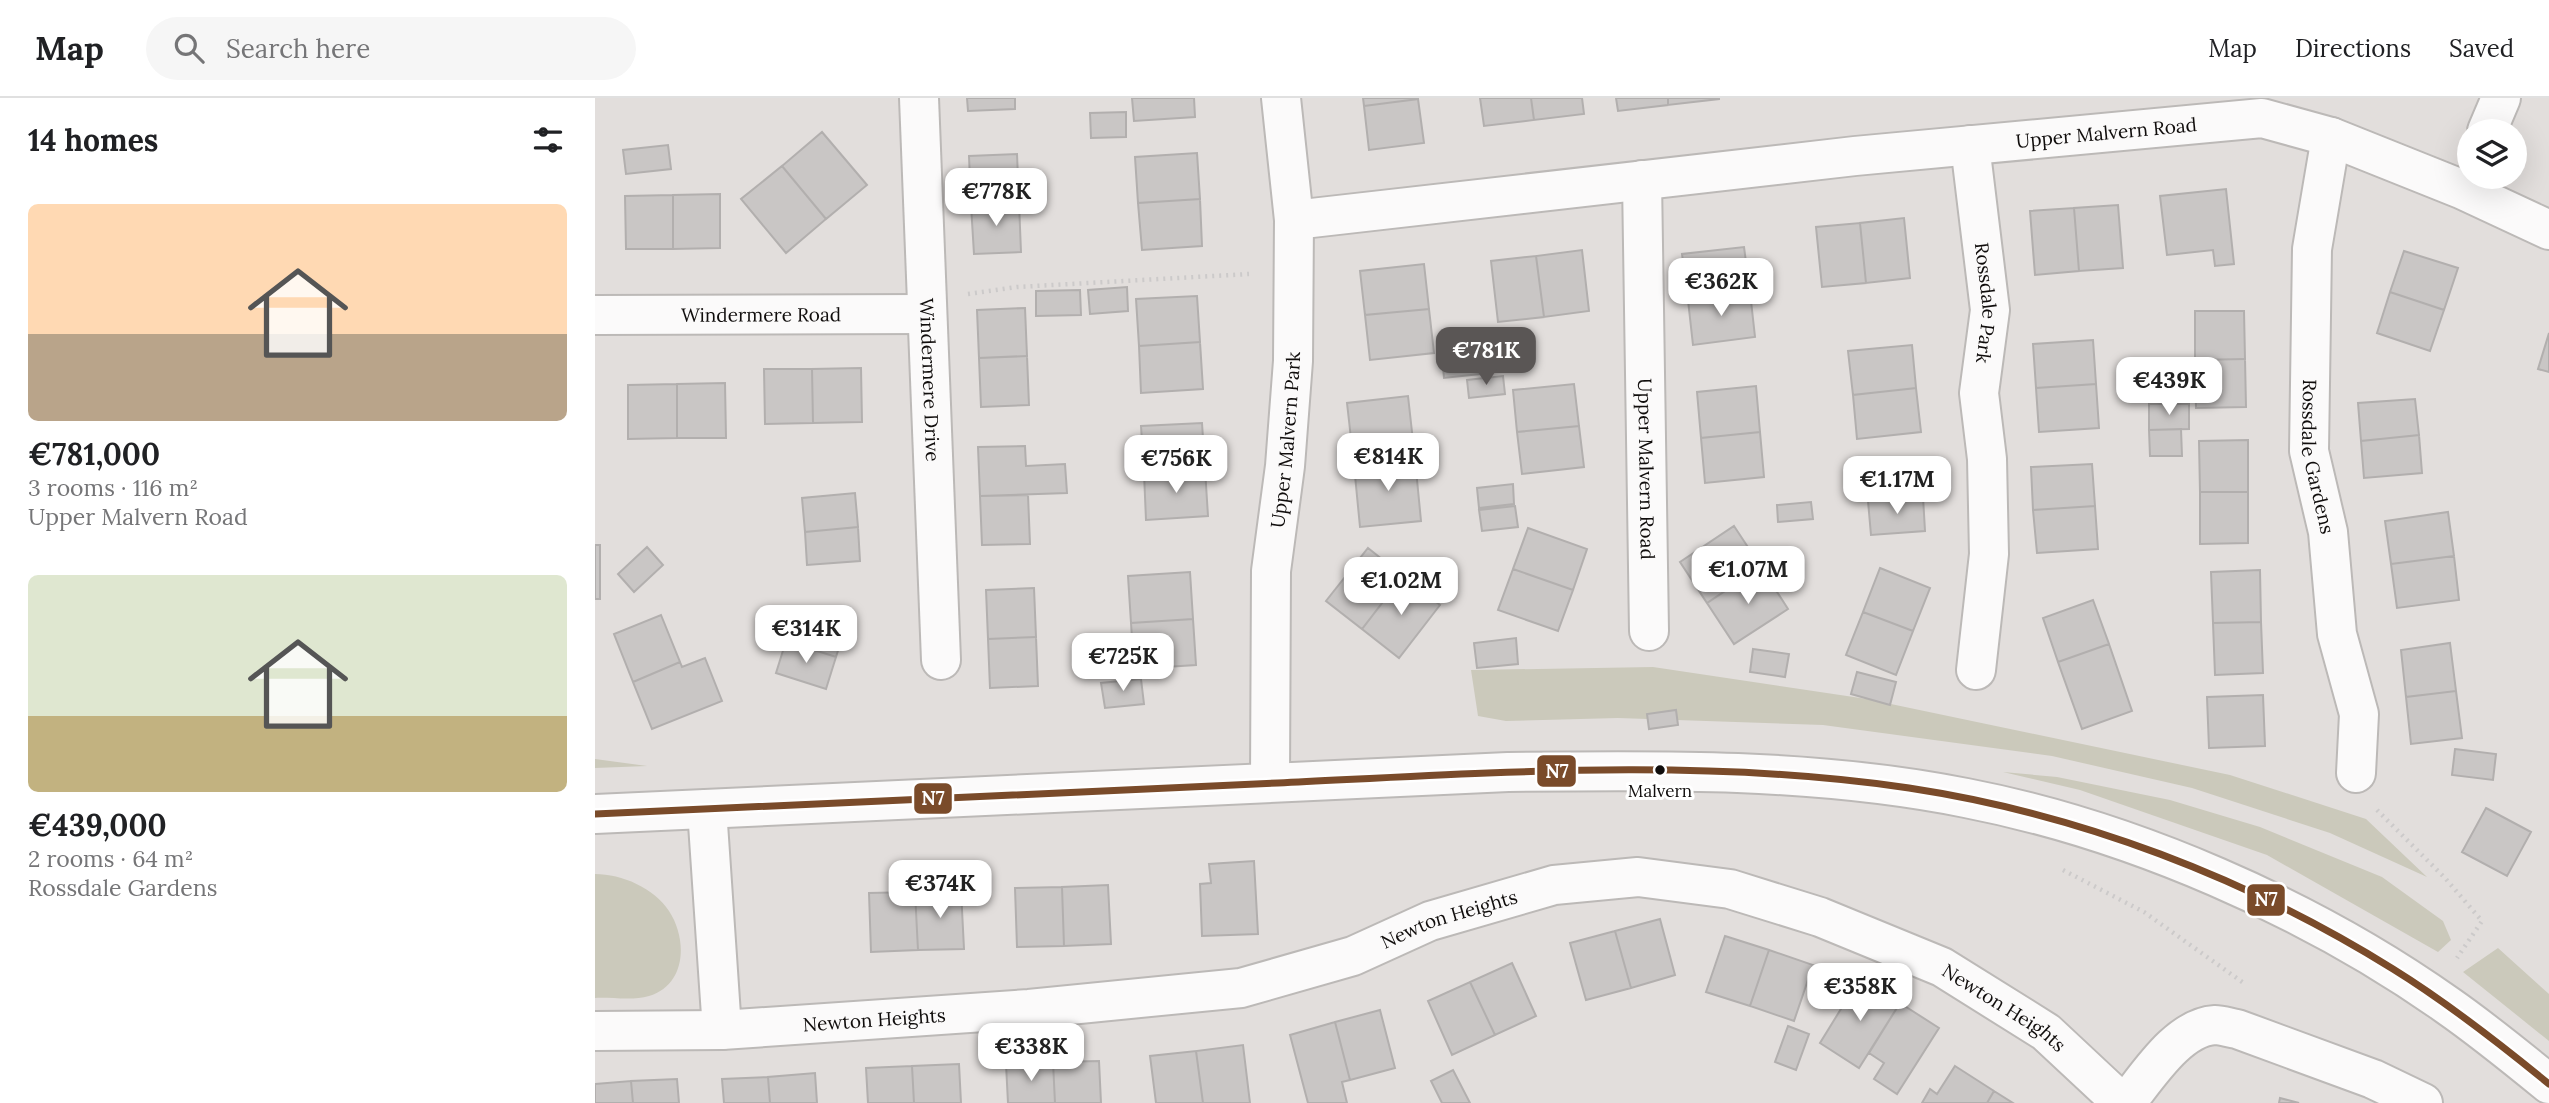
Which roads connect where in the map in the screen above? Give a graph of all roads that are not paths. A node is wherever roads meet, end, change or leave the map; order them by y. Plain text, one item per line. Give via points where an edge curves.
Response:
1 (919, 98) edge
2 (1281, 98) edge
3 (2501, 98) edge
4 (2492, 119) edge
5 (2330, 137) junction
6 (1970, 145) junction
7 (2457, 177) edge
8 (1642, 180) junction
9 (2480, 189) edge
10 (1294, 220) junction
11 (2549, 230) edge
12 (926, 307) junction
13 (595, 315) edge
14 (1649, 631) dead end
15 (941, 660) dead end
16 (1976, 670) dead end
17 (2356, 773) road end
18 (1270, 782) junction
19 (707, 809) junction
20 (595, 814) edge
21 (722, 1030) junction
22 (595, 1031) edge
23 (2549, 1084) edge
24 (2124, 1103) edge
25 (2423, 1103) edge

1 - 12 street, Windermere Drive
2 - 10 street, Upper Malvern Park
3 - 4 street
5 - 6 street, Upper Malvern Road via 2262,118
5 - 7 street, Upper Malvern Road
5 - 17 street, Rossdale Gardens via 2312,249 2309,450 2328,532 2337,634 2359,714
6 - 8 street, Upper Malvern Road
6 - 16 street, Rossdale Park via 1990,310 1979,393 1987,458 1989,554
8 - 10 street, Upper Malvern Road
8 - 14 street, Upper Malvern Road
9 - 11 street, Upper Malvern Road
10 - 18 street, Upper Malvern Park via 1293,361 1271,571
12 - 13 street, Windermere Road
12 - 15 street, Windermere Drive
18 - 19 street
18 - 23 street via 1508,772 1751,774 1858,782 2015,808 2123,841 2298,916 2448,1005
19 - 20 street
19 - 21 street
21 - 22 street, Newton Heights
21 - 24 street, Newton Heights via 1030,1009 1241,988 1353,956 1430,921 1554,885 1638,877 1730,889 1820,917 1942,967 2046,1032
24 - 25 street via 2176,1042 2197,1028 2217,1025 2373,1079

